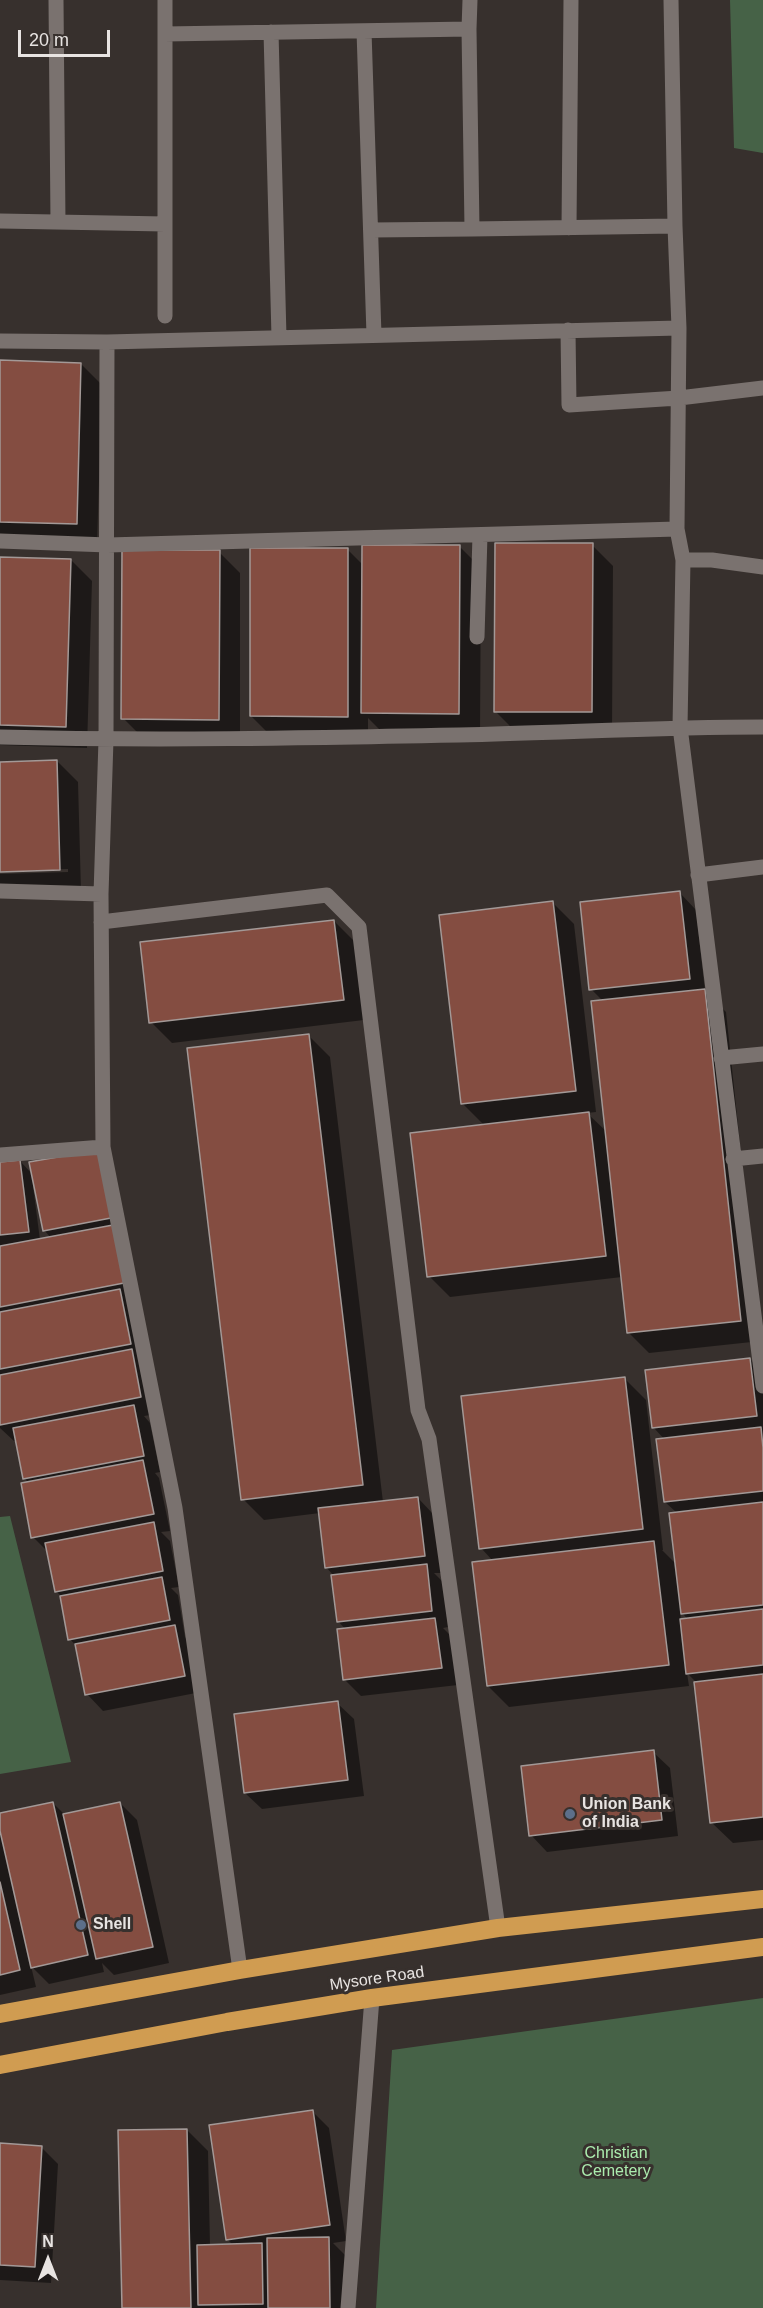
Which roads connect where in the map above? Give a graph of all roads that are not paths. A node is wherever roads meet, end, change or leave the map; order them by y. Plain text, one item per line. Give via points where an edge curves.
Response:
1 (56, 0) edge
2 (165, 0) edge
3 (470, 0) edge
4 (570, 0) edge
5 (671, 0) edge
6 (469, 29) junction
7 (364, 31) junction
8 (271, 33) junction
9 (165, 34) junction
10 (0, 221) edge
11 (58, 222) junction
12 (165, 224) junction
13 (675, 226) junction
14 (569, 228) junction
15 (472, 229) junction
16 (371, 230) junction
17 (165, 316) dead end
18 (679, 328) junction
19 (568, 330) junction
20 (374, 335) junction
21 (279, 337) junction
22 (0, 341) edge
23 (107, 342) junction
24 (763, 388) edge
25 (679, 398) junction
26 (677, 529) junction
27 (480, 535) junction
28 (0, 541) edge
29 (108, 545) junction
30 (683, 561) junction
31 (763, 567) edge
32 (477, 638) dead end
33 (680, 727) junction
34 (763, 727) edge
35 (0, 737) edge
36 (106, 740) junction
37 (763, 867) edge
38 (698, 875) junction
39 (0, 891) edge
40 (101, 894) junction
41 (101, 922) junction
42 (763, 1054) edge
43 (721, 1058) junction
44 (103, 1147) junction
45 (0, 1155) edge
46 (763, 1156) edge
47 (733, 1159) junction
48 (763, 1386) edge
49 (763, 1899) edge
50 (498, 1928) junction
51 (763, 1947) edge
52 (240, 1970) junction
53 (372, 1998) junction
54 (0, 2014) edge
55 (0, 2065) edge
56 (348, 2308) edge

1 - 11 street
2 - 9 street
3 - 6 street
4 - 14 street
5 - 13 street
6 - 7 street
6 - 15 street
7 - 8 street
7 - 16 street
8 - 9 street
8 - 21 street
9 - 12 street
10 - 11 street
11 - 12 street
12 - 17 street
13 - 14 street
13 - 18 street
14 - 15 street
15 - 16 street
16 - 20 street
18 - 19 street
18 - 25 street
19 - 20 street
19 - 25 street via 569,405
20 - 21 street
21 - 23 street
22 - 23 street
23 - 29 street
24 - 25 street
25 - 26 street
26 - 27 street
26 - 30 street
27 - 29 street
27 - 32 street
28 - 29 street
29 - 36 street
30 - 31 street
30 - 33 street
33 - 34 street
33 - 36 street via 461,735
33 - 38 street
35 - 36 street
36 - 40 street
37 - 38 street
38 - 43 street
39 - 40 street
40 - 41 street
41 - 44 street
41 - 50 street via 327,895 359,927 418,1410 429,1439
42 - 43 street
43 - 47 street
44 - 45 street
44 - 52 street via 175,1508
46 - 47 street
47 - 48 street
49 - 50 highway, Mysore Road
50 - 52 highway, Mysore Road
51 - 53 highway, Mysore Road
52 - 54 highway, Mysore Road
53 - 55 highway, Mysore Road
53 - 56 street

